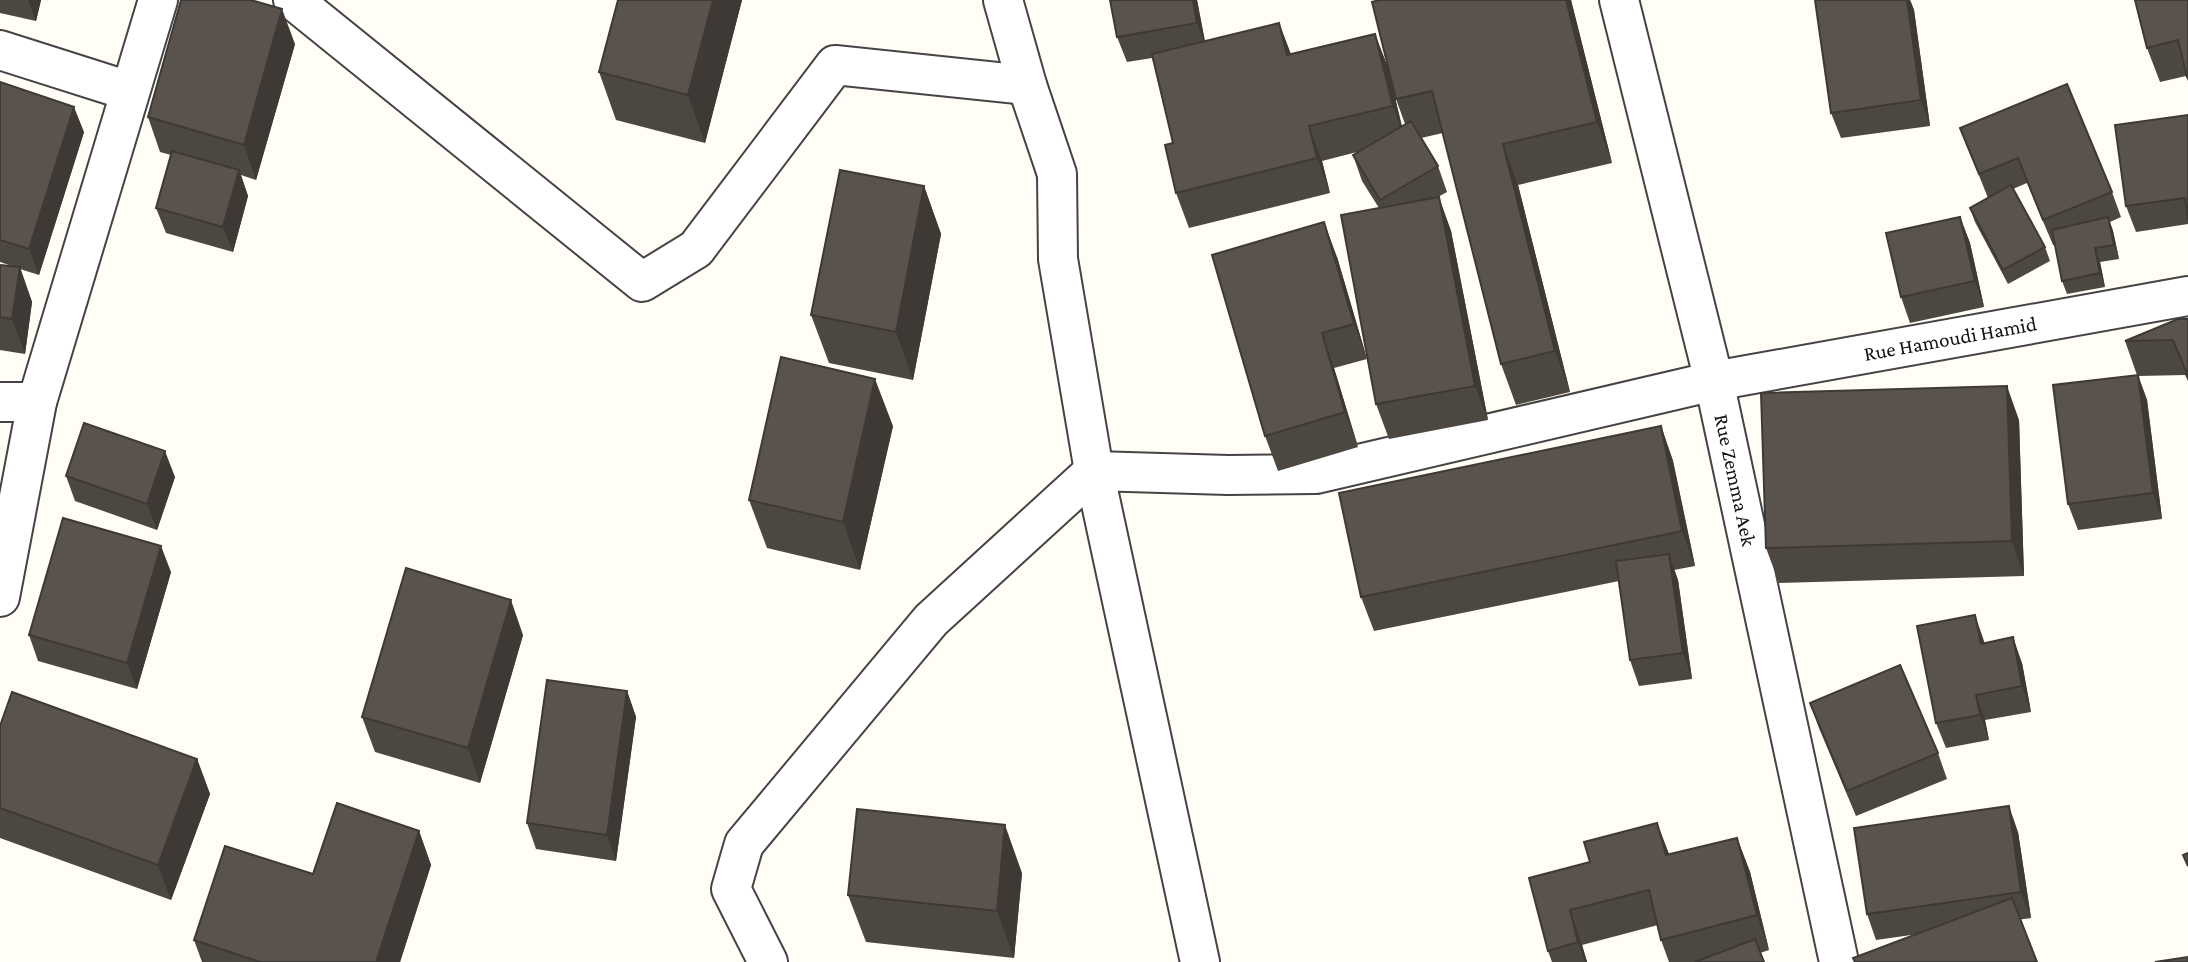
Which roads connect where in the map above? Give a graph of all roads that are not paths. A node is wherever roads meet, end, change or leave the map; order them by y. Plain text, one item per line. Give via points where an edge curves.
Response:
1 (158, 0) edge
2 (293, 0) edge
3 (1003, 0) edge
4 (1619, 0) edge
5 (0, 50) edge
6 (1027, 85) junction
7 (129, 91) junction
8 (2188, 296) edge
9 (1714, 380) junction
10 (18, 402) edge
11 (1094, 471) junction
12 (0, 597) edge
13 (768, 962) edge
14 (1200, 962) edge
15 (1839, 962) edge

1 - 7 street
2 - 6 street via 642,282 696,250 835,65
3 - 6 street
4 - 9 street, Rue Zemma Aek
5 - 7 street
6 - 11 street via 1057,174 1058,260
7 - 10 street via 76,278
8 - 9 street, Rue Hamoudi Hamid
9 - 11 street, Rue Hamoudi Hamid via 1316,474
9 - 15 street, Rue Zemma Aek
10 - 12 street
11 - 13 street via 931,620 744,844 731,889
11 - 14 street

